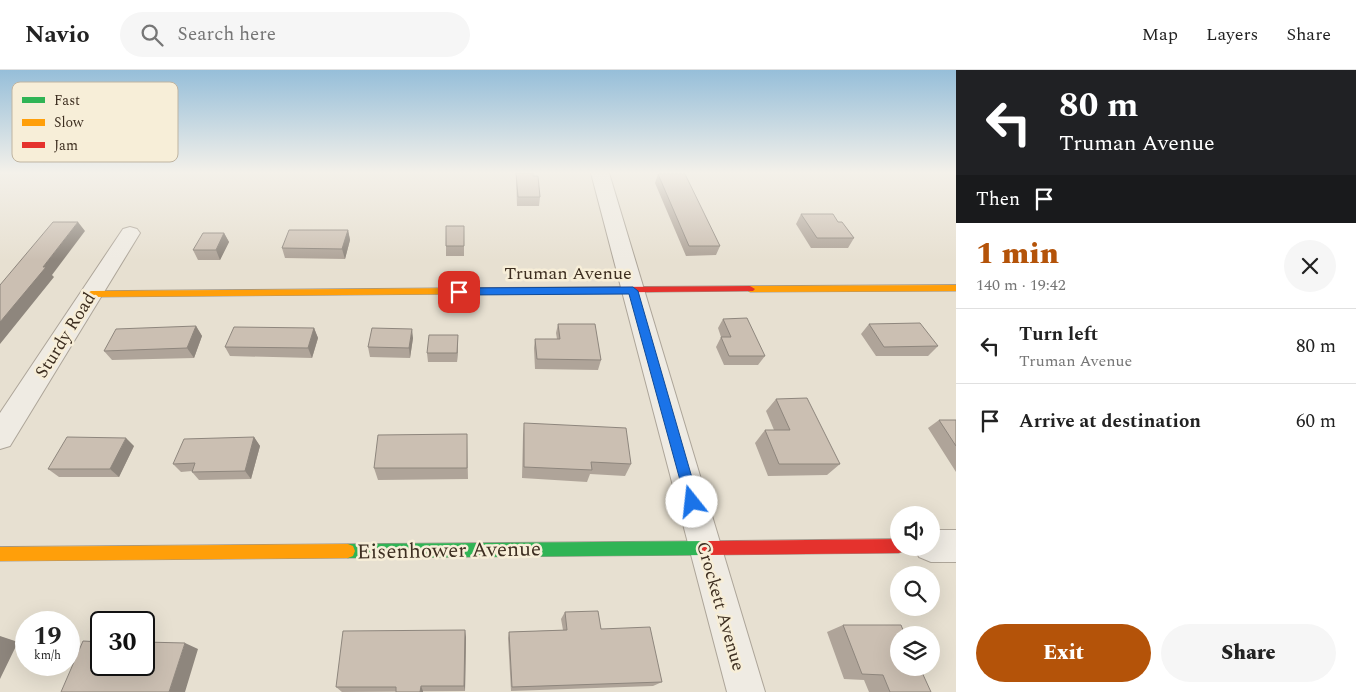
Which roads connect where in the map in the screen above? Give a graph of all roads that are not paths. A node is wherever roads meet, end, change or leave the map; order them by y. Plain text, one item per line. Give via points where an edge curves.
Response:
1 (608, 202) edge
2 (130, 233) dead end
3 (956, 288) edge
4 (633, 291) junction
5 (91, 294) junction
6 (0, 437) edge
7 (890, 546) edge
8 (940, 546) edge
9 (956, 546) edge
10 (705, 547) junction
11 (0, 554) edge
12 (746, 692) edge

1 - 4 street, Crockett Avenue
2 - 5 street, Sturdy Road
3 - 4 street, Truman Avenue
4 - 5 street, Truman Avenue
4 - 10 street, Crockett Avenue
5 - 6 street, Sturdy Road
7 - 10 street, Eisenhower Avenue
8 - 9 street
10 - 11 street, Eisenhower Avenue
10 - 12 street, Crockett Avenue

